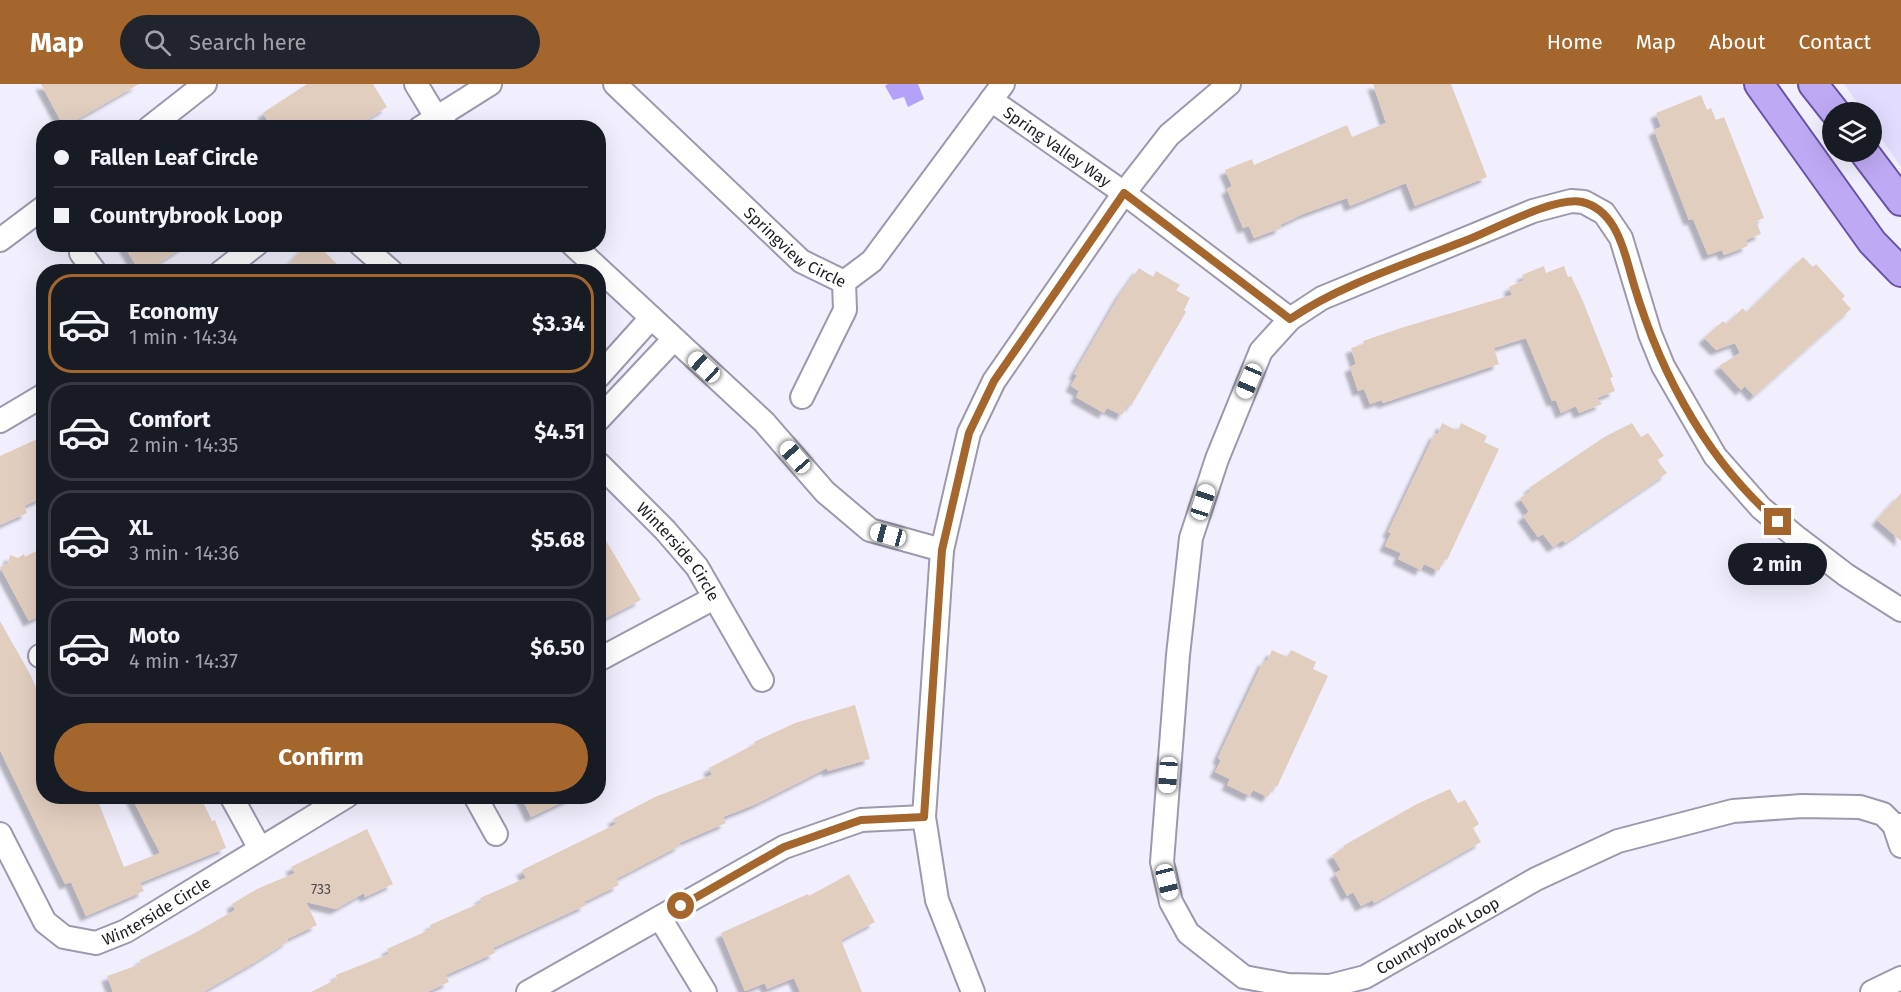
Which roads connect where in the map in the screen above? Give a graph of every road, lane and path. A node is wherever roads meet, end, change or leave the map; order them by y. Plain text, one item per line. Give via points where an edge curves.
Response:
1 (205, 84) edge
2 (416, 84) edge
3 (490, 84) edge
4 (615, 84) edge
5 (1229, 84) edge
6 (1760, 84) edge
7 (1813, 84) edge
8 (997, 92) edge
9 (1827, 102) edge
10 (159, 120) edge
11 (433, 120) edge
12 (440, 120) edge
13 (1872, 162) edge
14 (1124, 193) junction
15 (1901, 201) edge
16 (36, 213) edge
17 (0, 240) edge
18 (247, 252) edge
19 (369, 252) edge
20 (581, 252) edge
21 (81, 253) dead end
22 (89, 264) edge
23 (231, 264) edge
24 (383, 264) edge
25 (594, 264) edge
26 (1901, 272) edge
27 (606, 275) edge
28 (844, 282) junction
29 (651, 318) junction
30 (1290, 319) junction
31 (674, 339) junction
32 (606, 368) edge
33 (802, 396) dead end
34 (36, 400) edge
35 (606, 411) edge
36 (0, 421) edge
37 (606, 471) edge
38 (942, 550) junction
39 (714, 598) junction
40 (1901, 610) edge
41 (606, 656) edge
42 (762, 680) dead end
43 (236, 804) edge
44 (333, 804) edge
45 (479, 804) edge
46 (924, 817) junction
47 (1899, 832) edge
48 (0, 834) edge
49 (496, 834) dead end
50 (260, 847) junction
51 (660, 918) junction
52 (1901, 978) edge
53 (528, 992) edge
54 (705, 992) edge
55 (973, 992) edge
56 (1872, 992) edge

1 - 10 street
2 - 11 street
3 - 12 street
4 - 28 street, Springview Circle via 801,261
5 - 14 street via 1169,135
6 - 26 main road via 1872,242
7 - 9 main road
8 - 14 street, Spring Valley Way
8 - 28 street, Springview Circle via 872,261
13 - 15 main road
14 - 30 street
14 - 38 street via 994,381 969,433
16 - 17 street
18 - 23 street
19 - 24 street
20 - 25 street
21 - 22 street
27 - 29 street
28 - 33 street via 845,310
29 - 31 street
29 - 32 street
30 - 40 street, Countrybrook Loop via 1322,298 1533,212 1571,201 1584,202 1604,213 1621,238 1663,366 1715,456 1761,508 1846,575
30 - 47 street, Countrybrook Loop via 1261,351 1217,459 1191,538 1162,862 1172,902 1188,933 1244,976 1288,985 1330,986 1365,977 1536,879 1618,841 1733,811 1802,806 1860,807 1883,814
31 - 35 street
31 - 38 street via 764,422 825,492 870,530
34 - 36 street
37 - 39 street, Winterside Circle via 697,567
38 - 46 street
39 - 41 street, Winterside Circle
39 - 42 street
43 - 50 street
44 - 50 street, Winterside Circle
45 - 49 street
46 - 51 street via 861,820 784,847
46 - 55 street via 937,900
48 - 50 street, Winterside Circle via 45,922 64,937 96,943 126,931
51 - 53 street
51 - 54 street
52 - 56 street

